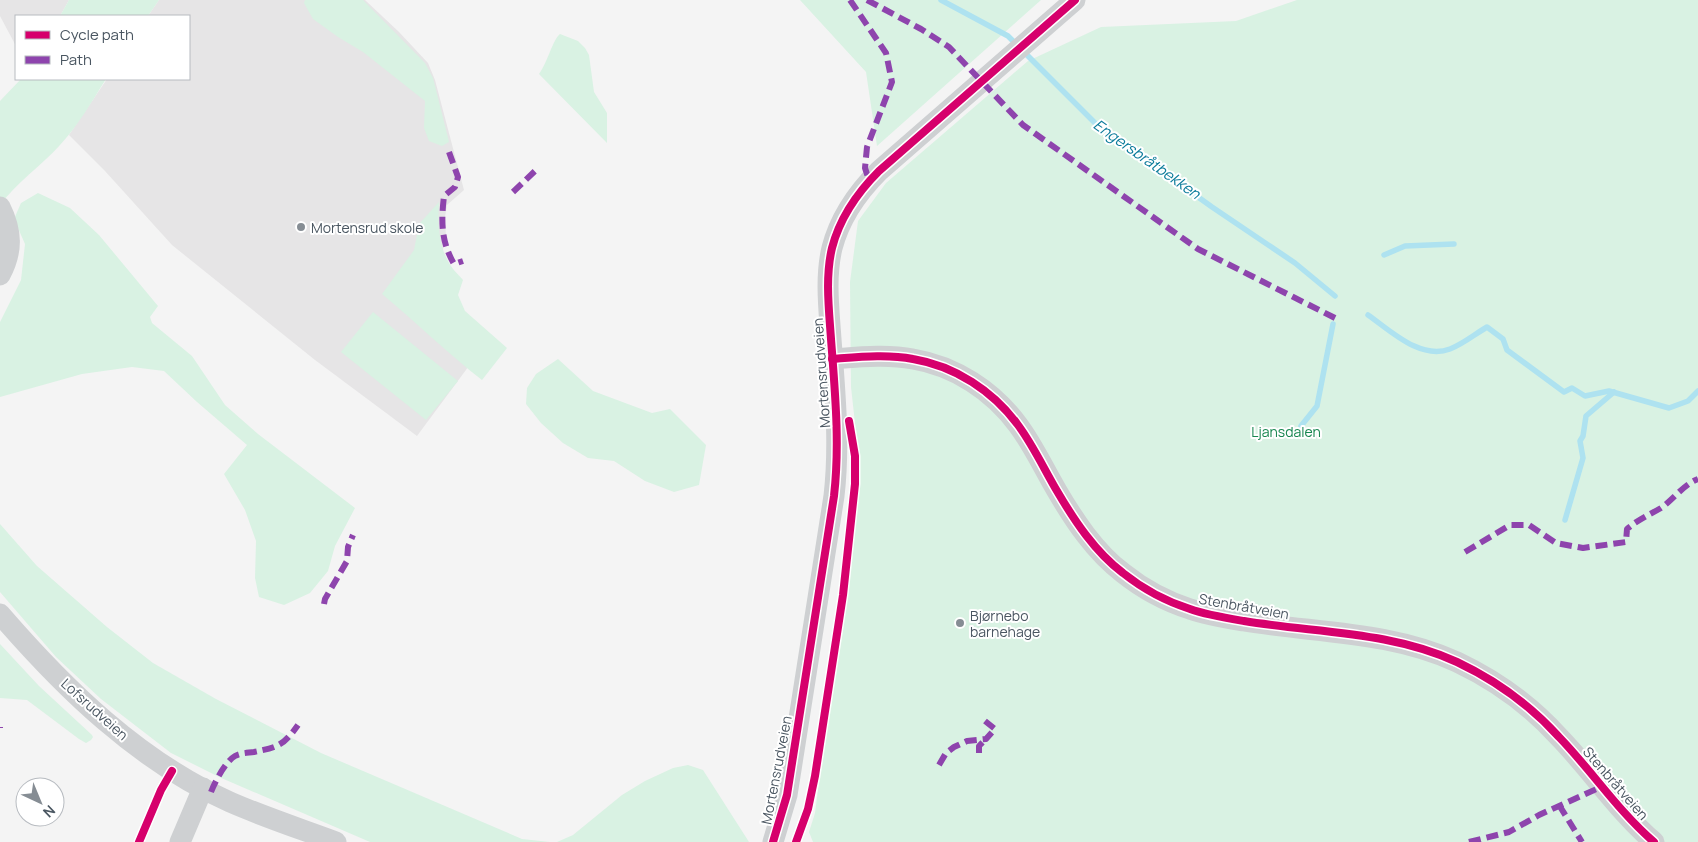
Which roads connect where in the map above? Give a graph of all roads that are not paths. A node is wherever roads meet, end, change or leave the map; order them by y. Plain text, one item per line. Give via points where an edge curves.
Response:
1 (1074, 1) edge
2 (0, 207) edge
3 (0, 275) edge
4 (832, 359) junction
5 (0, 614) edge
6 (203, 788) junction
7 (180, 842) edge
8 (336, 842) edge
9 (773, 842) edge
10 (1654, 842) edge

1 - 4 street, Mortensrudveien via 892,159 853,200 841,222 829,265
2 - 3 street via 10,244
4 - 9 street, Mortensrudveien via 837,440 833,504 787,795
4 - 10 street, Stenbråtveien via 915,359 947,369 976,384 1020,426 1068,509 1098,550 1122,573 1159,596 1191,610 1218,616 1392,640 1438,654 1476,672 1524,704 1557,734 1614,802
5 - 6 street, Lofsrudveien via 107,722 155,759
6 - 7 street
6 - 8 street, Lofsrudveien via 229,802

